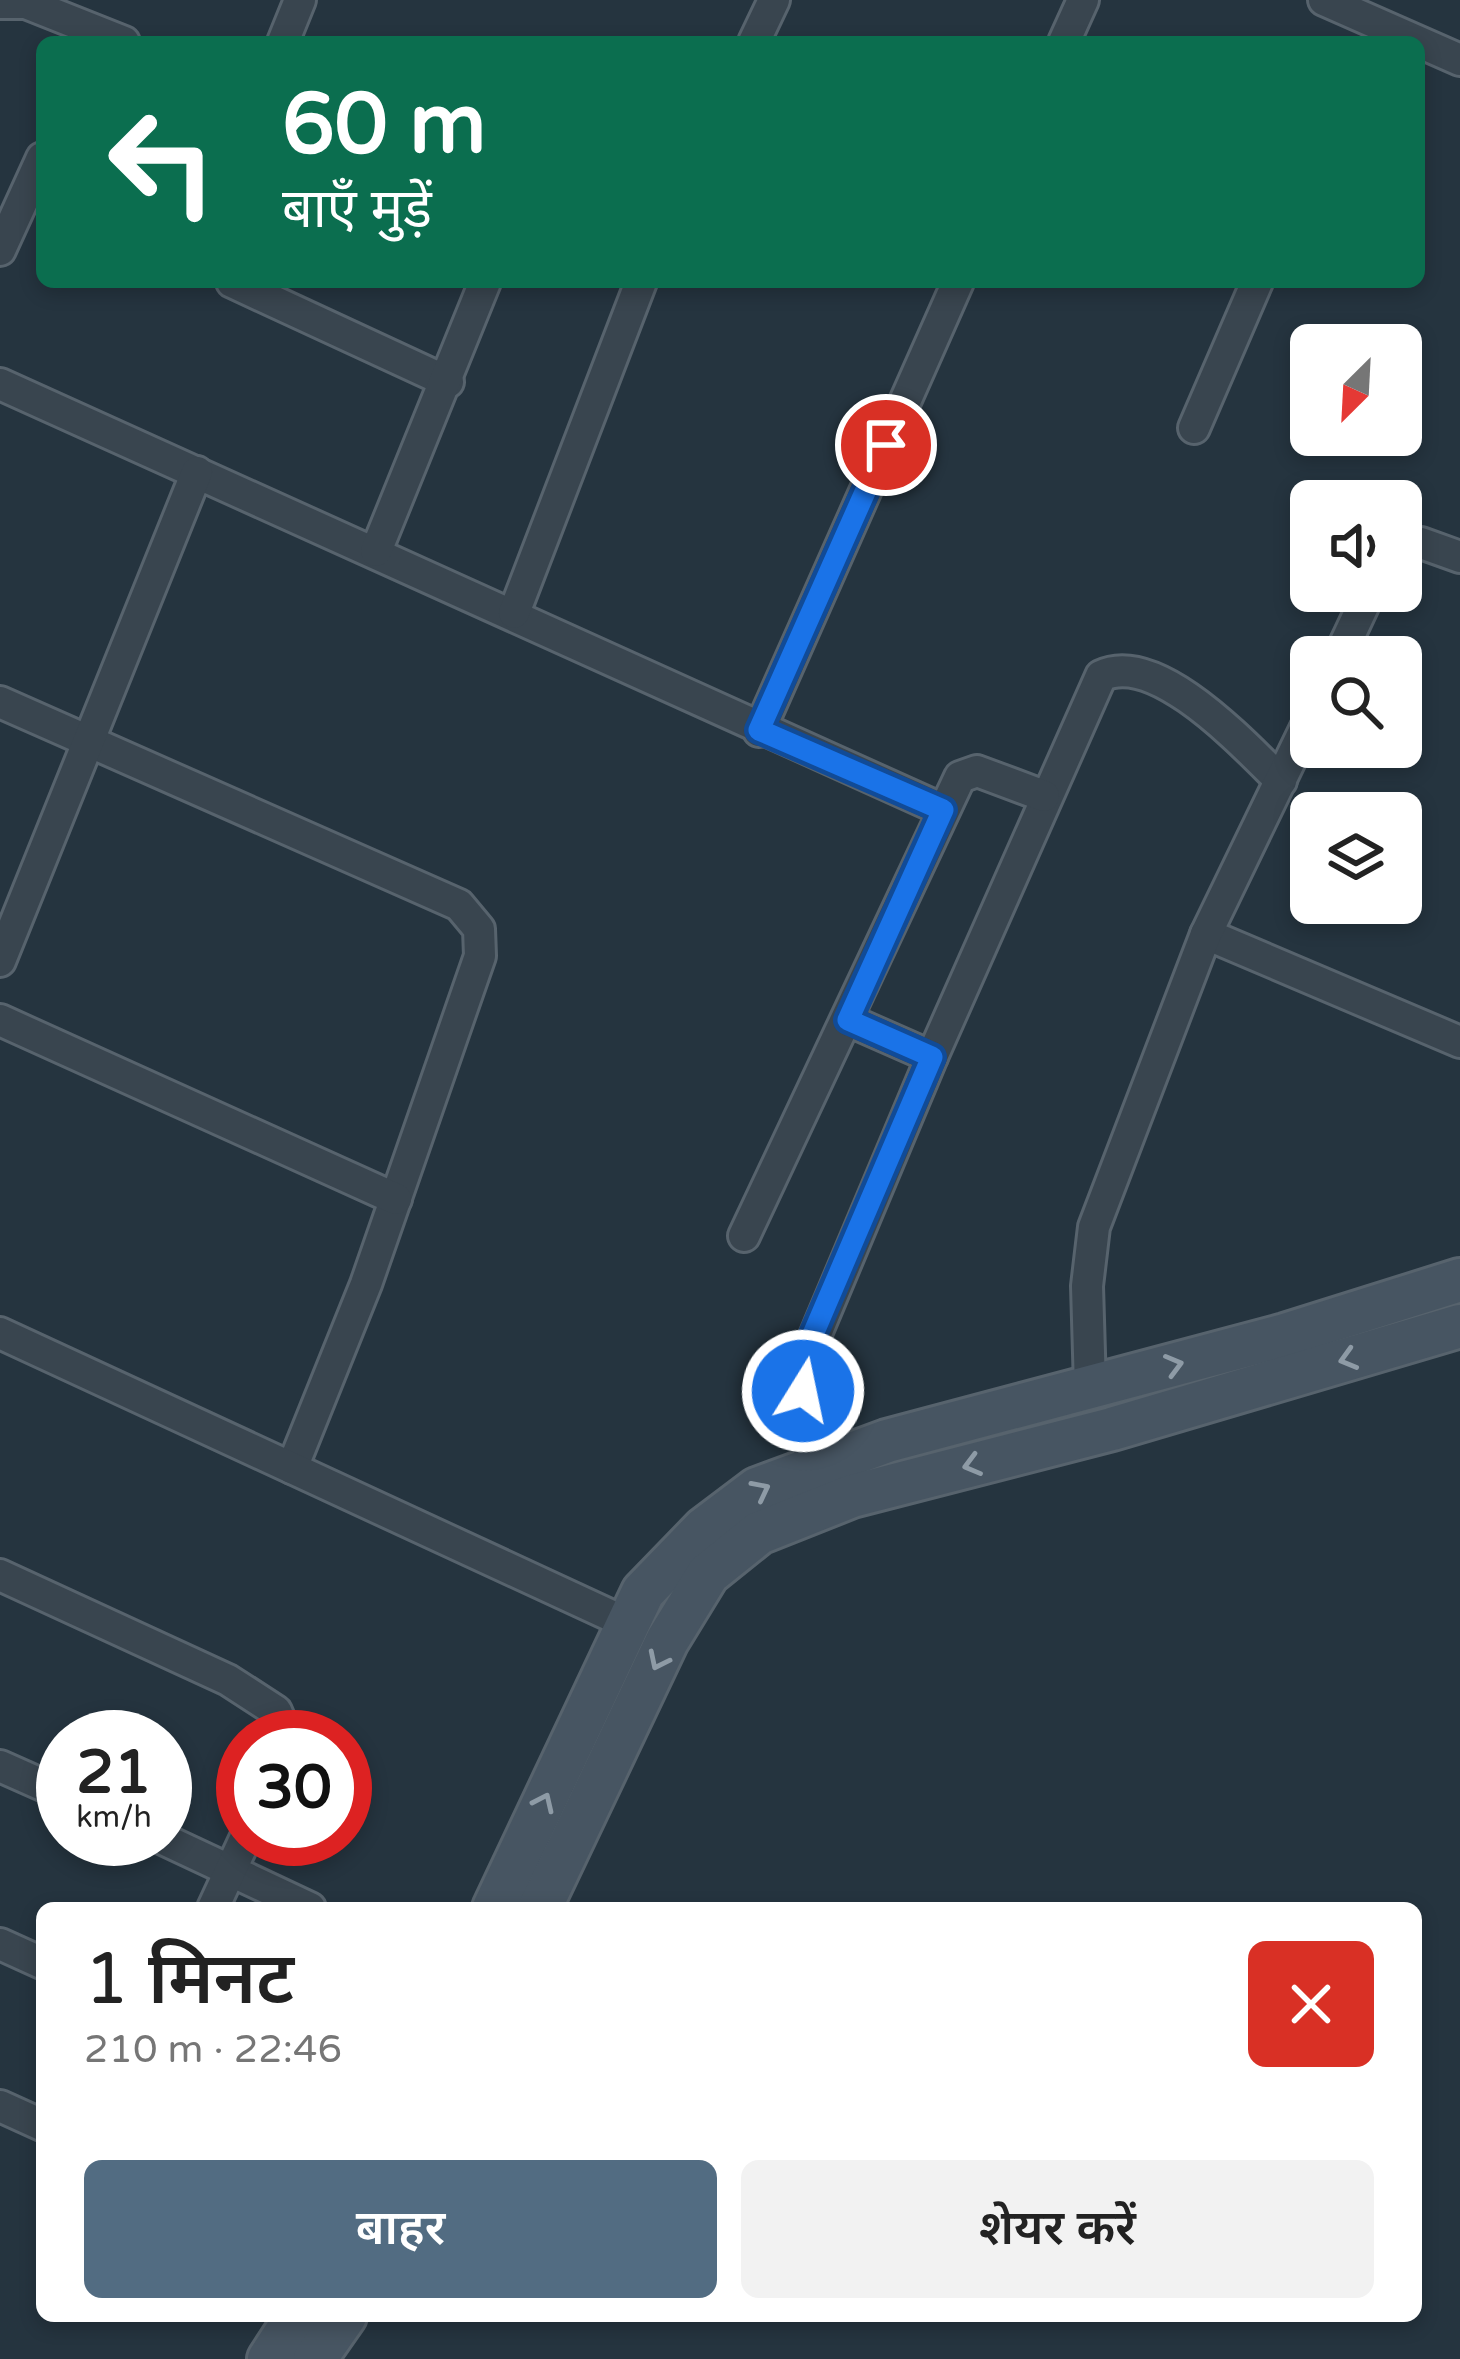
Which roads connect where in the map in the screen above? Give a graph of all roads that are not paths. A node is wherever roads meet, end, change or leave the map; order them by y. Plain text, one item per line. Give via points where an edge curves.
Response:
1 (300, 0) edge
2 (774, 0) edge
3 (1083, 0) edge
4 (1324, 0) edge
5 (0, 3) edge
6 (1366, 31) edge
7 (101, 36) edge
8 (285, 36) edge
9 (757, 36) edge
10 (1067, 36) edge
11 (1425, 49) edge
12 (1460, 60) edge
13 (35, 191) edge
14 (0, 250) edge
15 (245, 288) edge
16 (483, 288) edge
17 (640, 288) edge
18 (955, 288) edge
19 (1254, 288) edge
20 (448, 382) junction
21 (0, 384) edge
22 (1194, 428) dead end
23 (197, 472) junction
24 (1422, 543) edge
25 (376, 550) junction
26 (1460, 556) edge
27 (514, 613) junction
28 (0, 703) edge
29 (759, 730) junction
30 (87, 741) junction
31 (1290, 762) edge
32 (1281, 781) junction
33 (1044, 796) junction
34 (943, 810) junction
35 (1206, 934) junction
36 (0, 962) edge
37 (0, 1020) edge
38 (848, 1020) junction
39 (1460, 1042) edge
40 (932, 1057) junction
41 (396, 1199) junction
42 (744, 1236) dead end
43 (1460, 1280) edge
44 (1460, 1326) edge
45 (0, 1333) edge
46 (1090, 1387) junction
47 (292, 1468) junction
48 (811, 1469) junction
49 (0, 1575) edge
50 (629, 1624) junction
51 (274, 1710) edge
52 (0, 1766) edge
53 (36, 1782) edge
54 (192, 1852) edge
55 (233, 1866) edge
56 (231, 1871) junction
57 (216, 1902) edge
58 (297, 1902) edge
59 (497, 1902) edge
60 (543, 1902) edge
61 (0, 1944) edge
62 (36, 1960) edge
63 (0, 2106) edge
64 (36, 2122) edge
65 (293, 2322) edge
66 (341, 2322) edge
67 (269, 2359) edge
68 (315, 2359) edge

1 - 8 street
2 - 9 street
3 - 10 street
4 - 6 street
5 - 7 street via 26,3
11 - 12 street
13 - 14 street
15 - 20 street
16 - 20 street
17 - 27 street
18 - 29 street
19 - 22 street
20 - 25 street
21 - 23 street
23 - 25 street
23 - 30 street
24 - 26 street
25 - 27 street
27 - 29 street
28 - 30 street
29 - 34 street
30 - 36 street
30 - 41 street via 459,905 479,929 480,956
31 - 32 street
32 - 33 street via 1180,692 1132,668 1115,669 1089,695
32 - 35 street
33 - 34 street via 968,772
33 - 40 street
34 - 38 street
35 - 39 street
35 - 46 street via 1094,1227
37 - 41 street
38 - 40 street
38 - 42 street
40 - 48 street via 802,1367
41 - 47 street
46 -> 43 street
44 -> 60 street via 852,1496 759,1533 709,1574 667,1641
45 - 47 street
46 - 48 street
47 - 50 street
50 -> 48 street via 643,1592 704,1529 757,1489
49 - 51 street via 228,1680
59 -> 50 street
52 - 53 street
54 - 56 street
55 - 56 street
56 - 57 street
56 - 58 street
61 - 62 street
63 - 64 street
65 - 67 street
66 - 68 street

